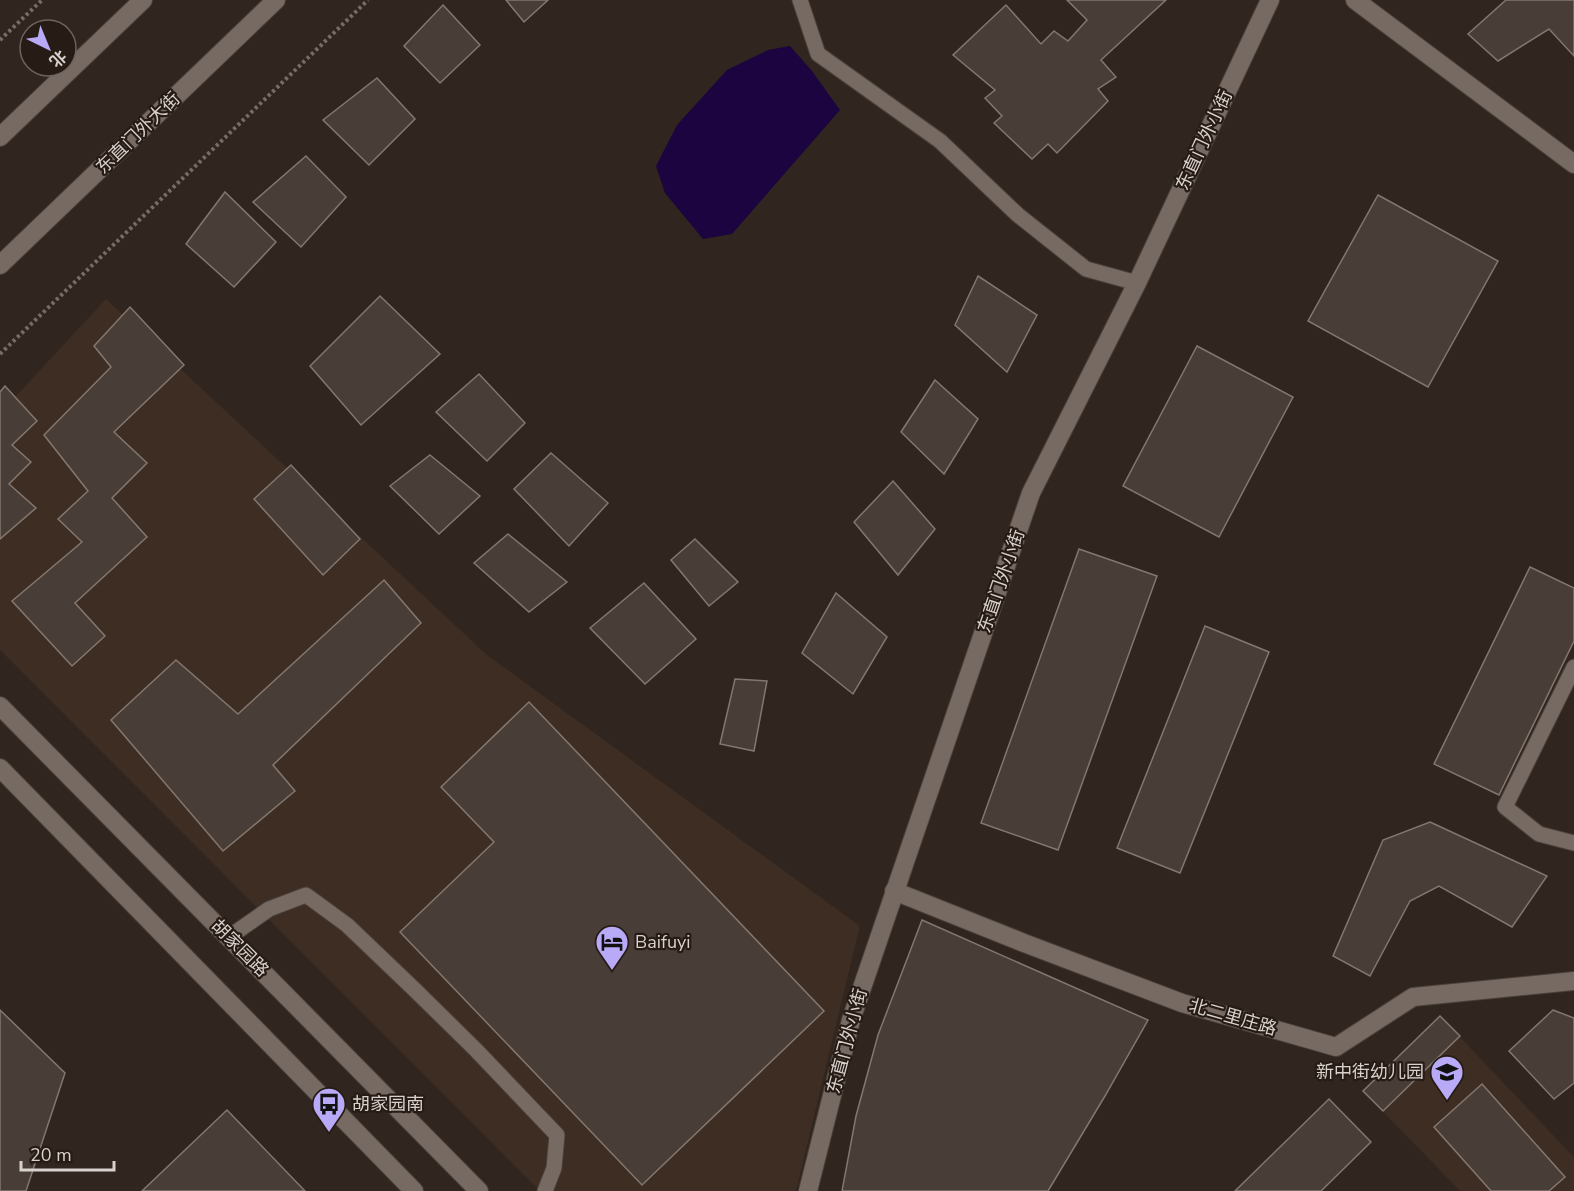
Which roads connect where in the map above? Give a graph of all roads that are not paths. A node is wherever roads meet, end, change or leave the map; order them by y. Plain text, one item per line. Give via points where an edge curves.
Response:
1 (142, 0) edge
2 (276, 0) edge
3 (800, 0) edge
4 (1270, 0) edge
5 (1355, 0) edge
6 (0, 137) edge
7 (1574, 164) edge
8 (0, 265) edge
9 (1137, 283) junction
10 (1574, 667) edge
11 (0, 706) edge
12 (0, 768) edge
13 (1574, 843) edge
14 (894, 891) junction
15 (229, 937) junction
16 (1574, 981) edge
17 (414, 1191) edge
18 (479, 1191) edge
19 (545, 1191) edge
20 (808, 1191) edge

1 - 6 street
2 - 8 street, 东直门外大街
3 - 9 lane via 818,54 940,141 1018,215 1086,269
4 - 9 street, 东直门外小街
5 - 7 street
9 - 14 street, 东直门外小街 via 1031,493
10 - 13 lane via 1505,807 1539,834
11 - 15 street, 胡家园路
12 - 17 street
14 - 16 street, 北二里庄路 via 1182,1003 1336,1047 1413,998
14 - 20 street, 东直门外小街 via 850,1020
15 - 18 street, 胡家园路
15 - 19 lane via 269,909 306,895 346,925 476,1050 557,1136 554,1168

